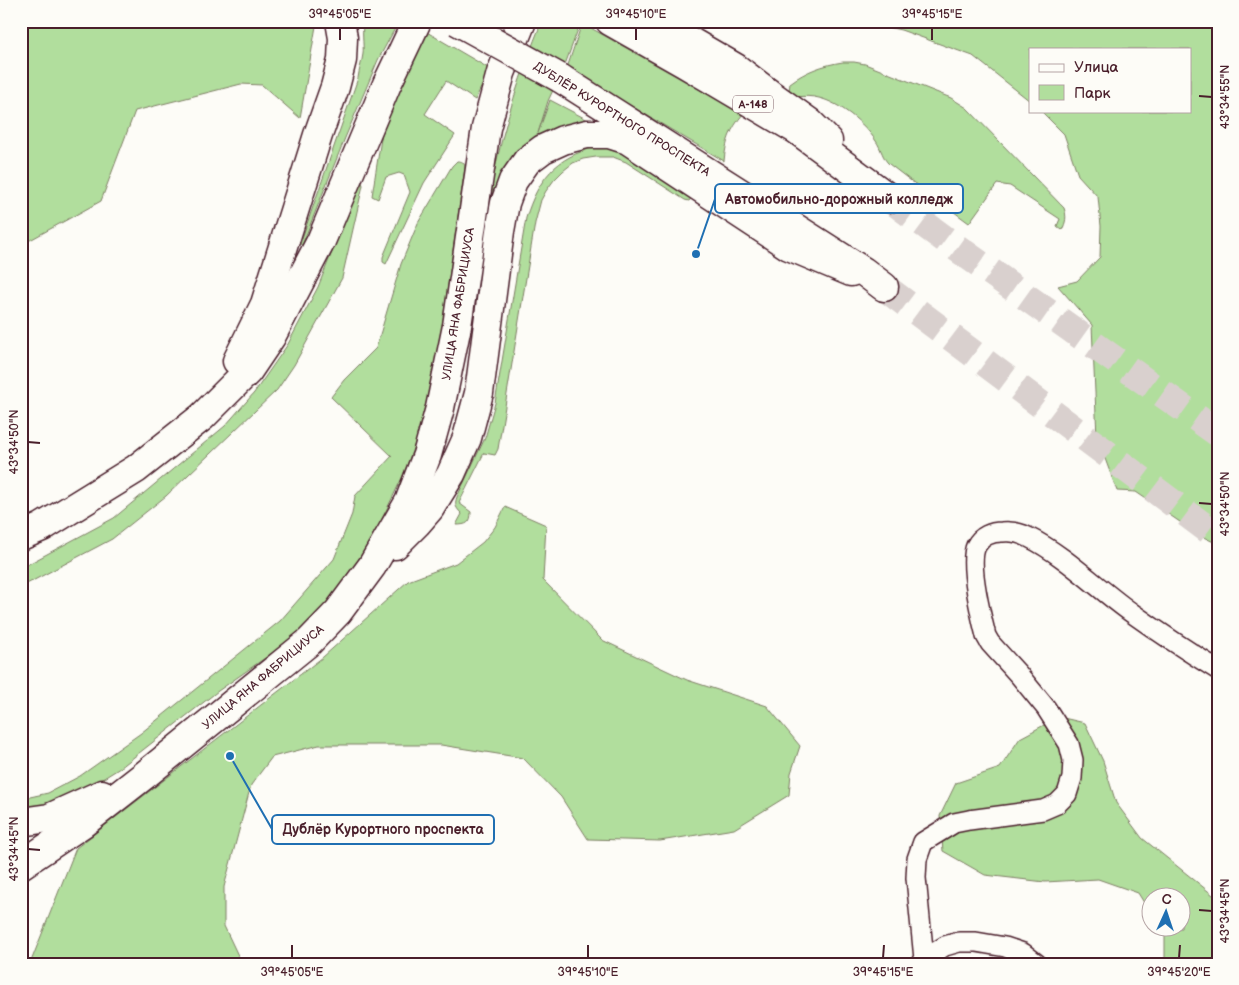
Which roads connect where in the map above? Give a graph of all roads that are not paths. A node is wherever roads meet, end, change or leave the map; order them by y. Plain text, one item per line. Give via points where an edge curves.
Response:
1 (340, 21) edge
2 (417, 21) edge
3 (457, 21) edge
4 (522, 21) edge
5 (610, 21) edge
6 (664, 21) edge
7 (175, 439) junction
8 (28, 534) edge
9 (372, 566) junction
10 (1218, 670) edge
11 (146, 774) junction
12 (21, 822) edge
13 (21, 865) edge
14 (922, 961) edge
15 (1037, 964) edge

1 - 7 main road via 343,38 340,69 265,304 233,367
2 - 7 main road via 321,241 271,337 248,371 226,395
3 - 9 main road, ДУБЛЁР КУРОРТНОГО ПРОСПЕКТА, bridge via 560,78 884,286 789,246 628,140 609,134 587,134 543,149 527,161 513,181 505,203 479,393 467,438 451,474 430,508
4 - 9 main road, УЛИЦА ЯНА ФАБРИЦИУСА via 501,73 486,128 457,326 440,408 409,502
5 - 6 main road, А-148 via 797,130 890,198 809,122 736,68 681,36
7 - 8 main road via 136,469
9 - 11 main road, УЛИЦА ЯНА ФАБРИЦИУСА via 338,612 309,642
10 - 14 street via 1131,613 1056,554 1026,536 994,532 983,537 973,558 986,636 1046,708 1069,744 1073,760 1072,778 1067,794 1057,804 1043,810 954,823 923,842 917,859 916,878
11 - 12 main road via 48,818
11 - 13 main road, УЛИЦА ЯНА ФАБРИЦИУСА via 82,824
14 - 15 street via 945,946 976,942 1023,953

